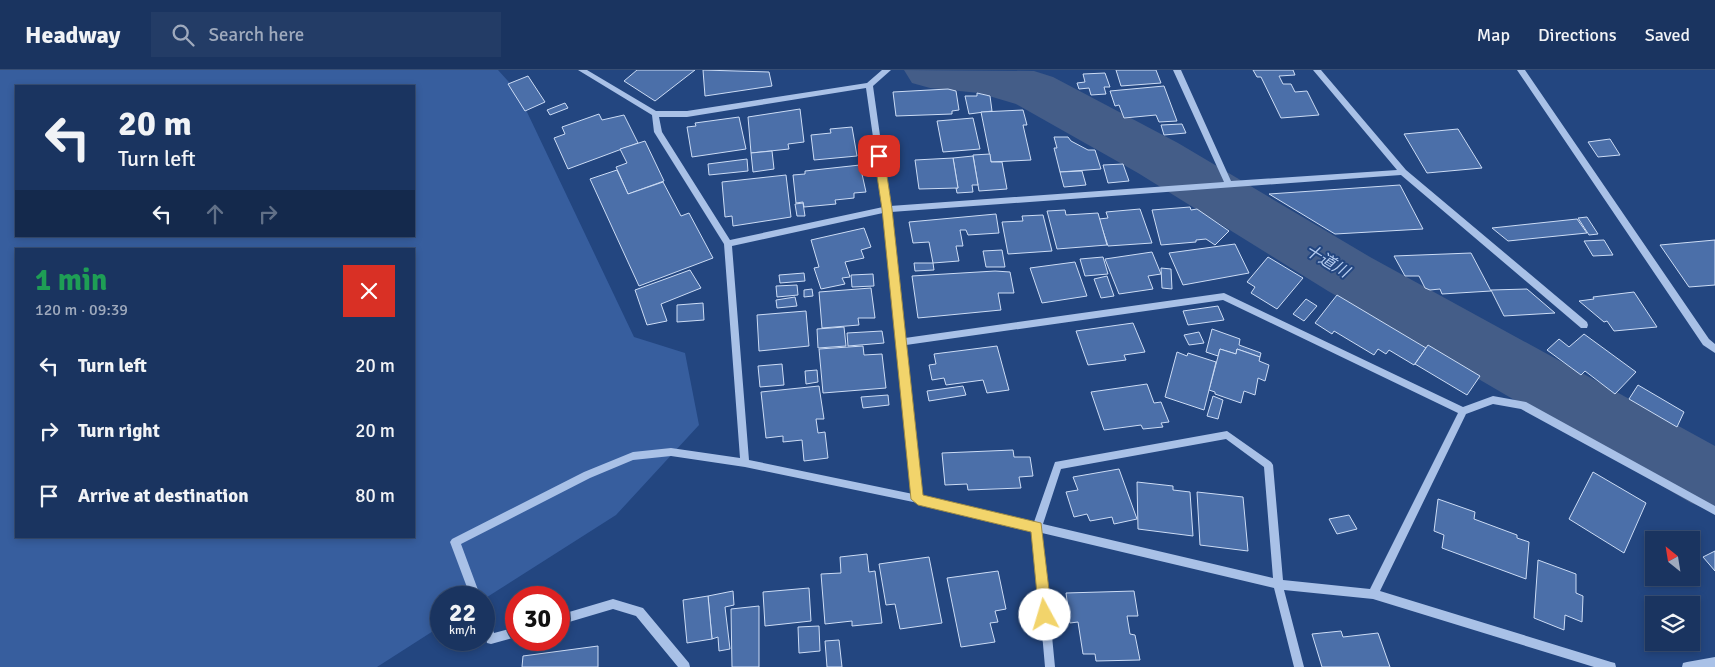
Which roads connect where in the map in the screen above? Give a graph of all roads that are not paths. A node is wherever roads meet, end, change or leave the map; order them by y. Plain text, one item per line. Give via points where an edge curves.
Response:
1 (582, 70) edge
2 (1177, 70) edge
3 (1317, 70) edge
4 (1521, 70) edge
5 (884, 72) edge
6 (869, 85) junction
7 (655, 114) junction
8 (1403, 172) junction
9 (1229, 185) junction
10 (887, 209) junction
11 (728, 244) junction
12 (1584, 324) dead end
13 (901, 342) junction
14 (1715, 349) edge
15 (1463, 411) junction
16 (745, 463) junction
17 (918, 499) junction
18 (1715, 511) edge
19 (1037, 527) junction
20 (1278, 584) junction
21 (472, 586) edge
22 (1373, 594) junction
23 (570, 617) edge
24 (1715, 662) edge
25 (685, 667) edge
26 (1050, 667) edge
27 (1299, 667) edge
28 (1611, 667) edge
29 (1687, 667) edge

1 - 7 street
2 - 9 street
3 - 8 street
4 - 14 street via 1706,342
5 - 6 street
6 - 7 street via 687,114
6 - 10 street
7 - 11 street via 658,132
8 - 9 street
8 - 12 street
9 - 10 street
10 - 11 street
10 - 13 street
11 - 16 street
13 - 15 street via 1224,296
13 - 17 street
15 - 18 street via 1493,400 1523,405
15 - 22 street
16 - 17 street
16 - 21 street via 671,452 633,456 587,475 455,542
17 - 19 street
19 - 20 street
19 - 20 street via 1058,465 1227,435 1268,465
19 - 26 street
20 - 22 street
20 - 27 street
22 - 28 street
23 - 25 street via 614,604 640,612
24 - 29 street

